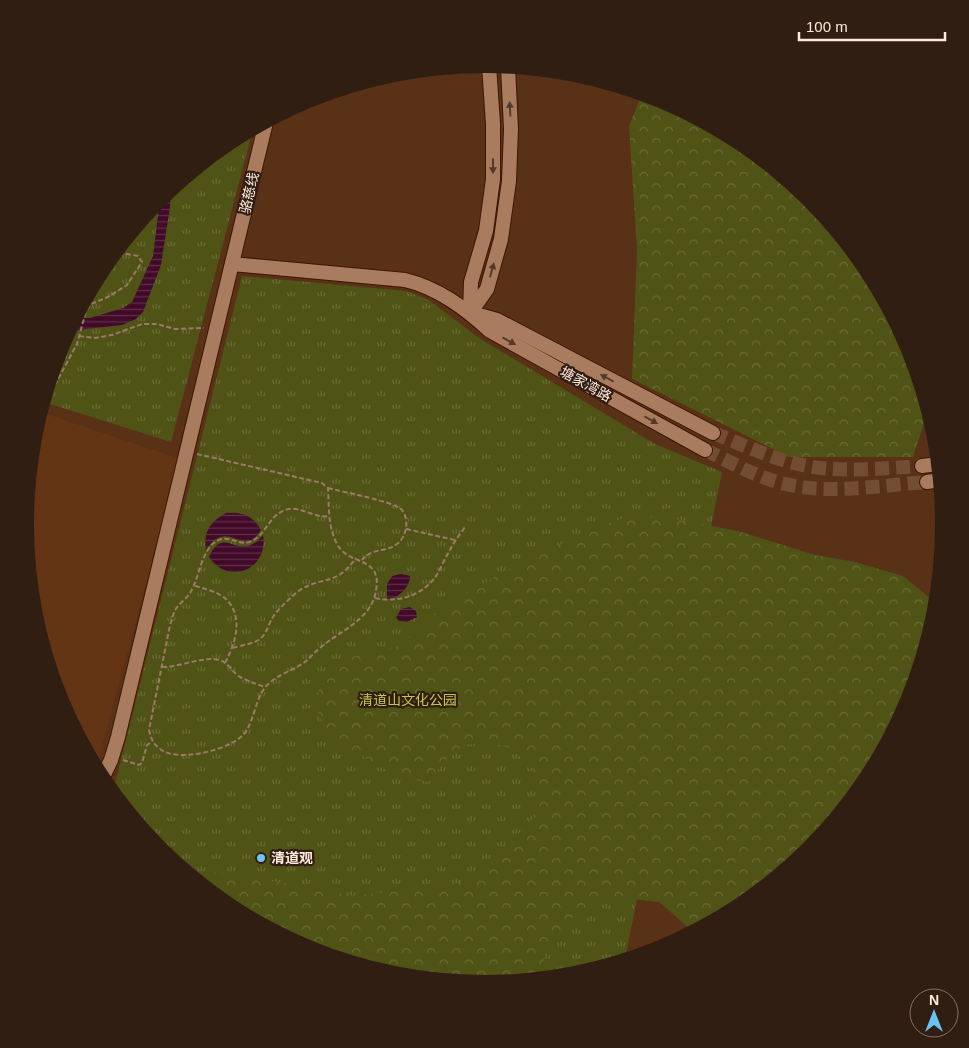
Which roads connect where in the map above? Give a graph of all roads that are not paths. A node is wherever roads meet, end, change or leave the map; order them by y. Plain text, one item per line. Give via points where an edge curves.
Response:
1 (490, 73) edge
2 (508, 74) edge
3 (264, 131) edge
4 (232, 264) junction
5 (470, 313) junction
6 (713, 432) tunnel mouth
7 (705, 450) tunnel mouth
8 (931, 465) edge
9 (922, 466) tunnel mouth
10 (107, 769) edge

1 -> 5 street via 493,179 486,231 471,282
5 -> 2 street via 487,289 502,239 511,129
3 - 4 street, 骆慈线
4 - 5 street, 塘家湾路 via 405,280 432,288
4 - 10 street, 骆慈线 via 118,737
6 -> 5 street, 塘家湾路 via 497,320
5 -> 7 street, 塘家湾路 via 490,331
8 - 9 street

